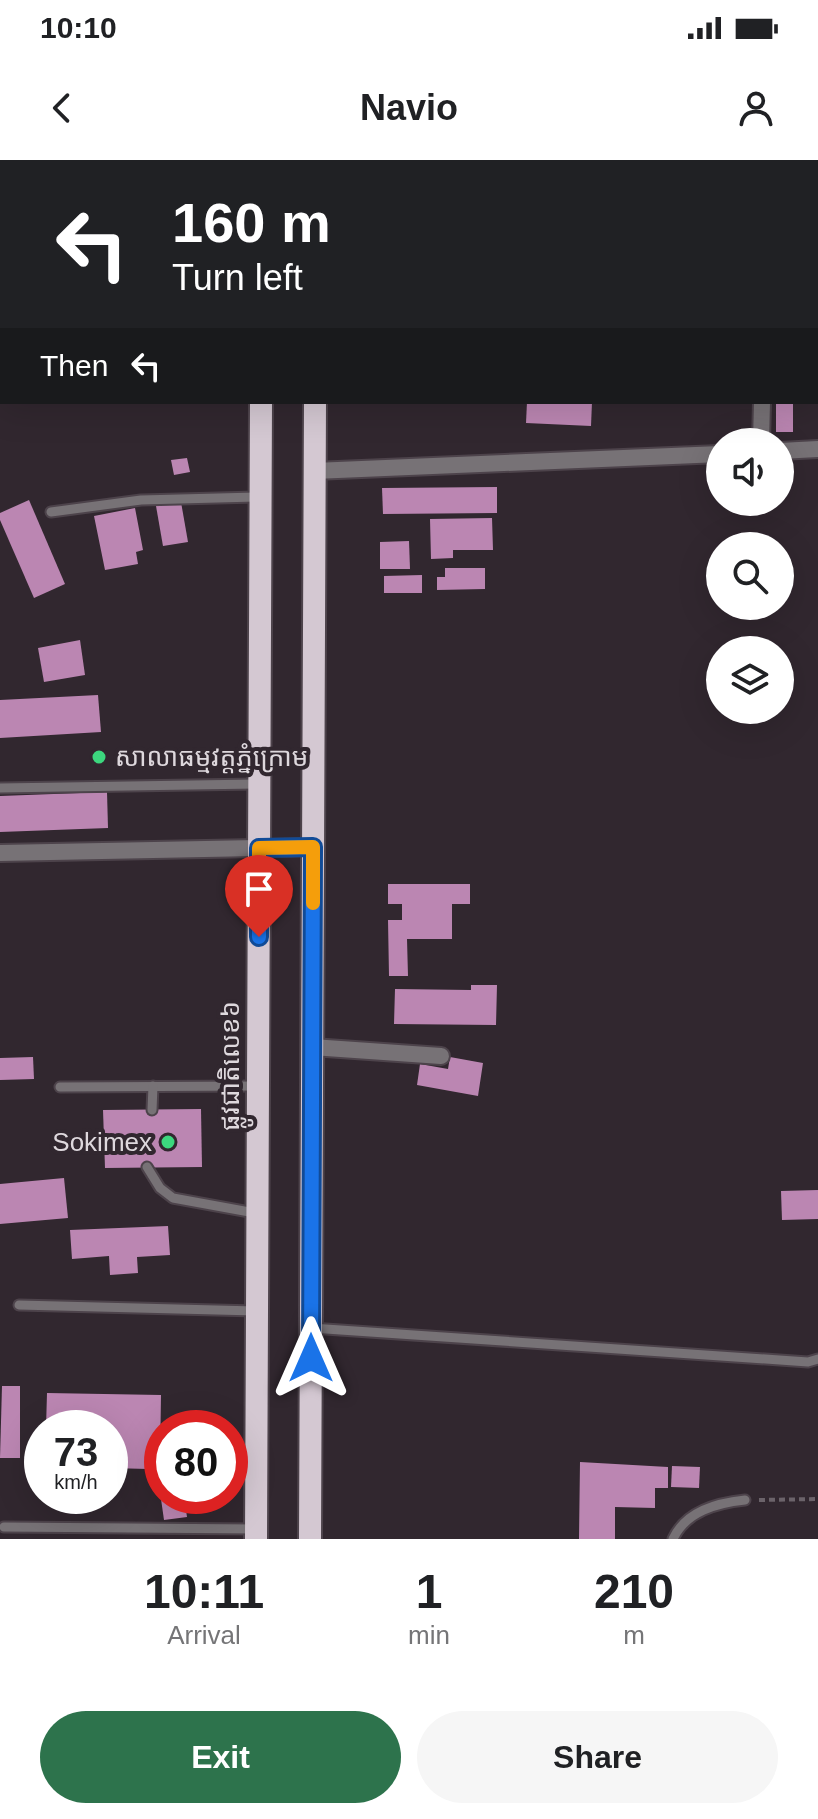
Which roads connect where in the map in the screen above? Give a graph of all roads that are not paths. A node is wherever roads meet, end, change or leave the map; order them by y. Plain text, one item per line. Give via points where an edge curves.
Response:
1 (261, 404) edge
2 (315, 404) edge
3 (762, 404) edge
4 (761, 428) edge
5 (818, 449) edge
6 (794, 450) edge
7 (706, 455) edge
8 (314, 471) junction
9 (260, 497) junction
10 (51, 512) dead end
11 (259, 784) junction
12 (0, 788) edge
13 (313, 847) junction
14 (259, 848) junction
15 (0, 853) edge
16 (312, 1047) junction
17 (441, 1056) dead end
18 (153, 1086) junction
19 (258, 1086) junction
20 (60, 1087) dead end
21 (152, 1110) dead end
22 (147, 1167) dead end
23 (257, 1214) junction
24 (19, 1305) dead end
25 (257, 1311) junction
26 (311, 1328) junction
27 (818, 1359) edge
28 (745, 1500) road end
29 (4, 1527) dead end
30 (256, 1534) edge
31 (310, 1539) edge
32 (673, 1539) edge

1 - 9 highway, ផ្លូវជាតិលេខ៦
2 - 8 highway
3 - 4 street
5 - 6 street
7 - 8 street
8 - 13 highway
9 - 10 lane via 141,500
9 - 11 highway, ផ្លូវជាតិលេខ៦
11 - 12 lane
11 - 14 highway, ផ្លូវជាតិលេខ៦
13 - 14 street
13 - 16 highway
14 - 15 street
14 - 19 highway, ផ្លូវជាតិលេខ៦
16 - 17 street
16 - 26 highway
18 - 19 lane
18 - 20 lane
18 - 21 lane
19 - 23 highway, ផ្លូវជាតិលេខ៦
22 - 23 lane via 173,1198
23 - 25 highway, ផ្លូវជាតិលេខ៦
24 - 25 lane
25 - 30 highway, ផ្លូវជាតិលេខ៦
26 - 27 lane
26 - 31 highway
28 - 32 lane via 702,1510
29 - 30 lane

